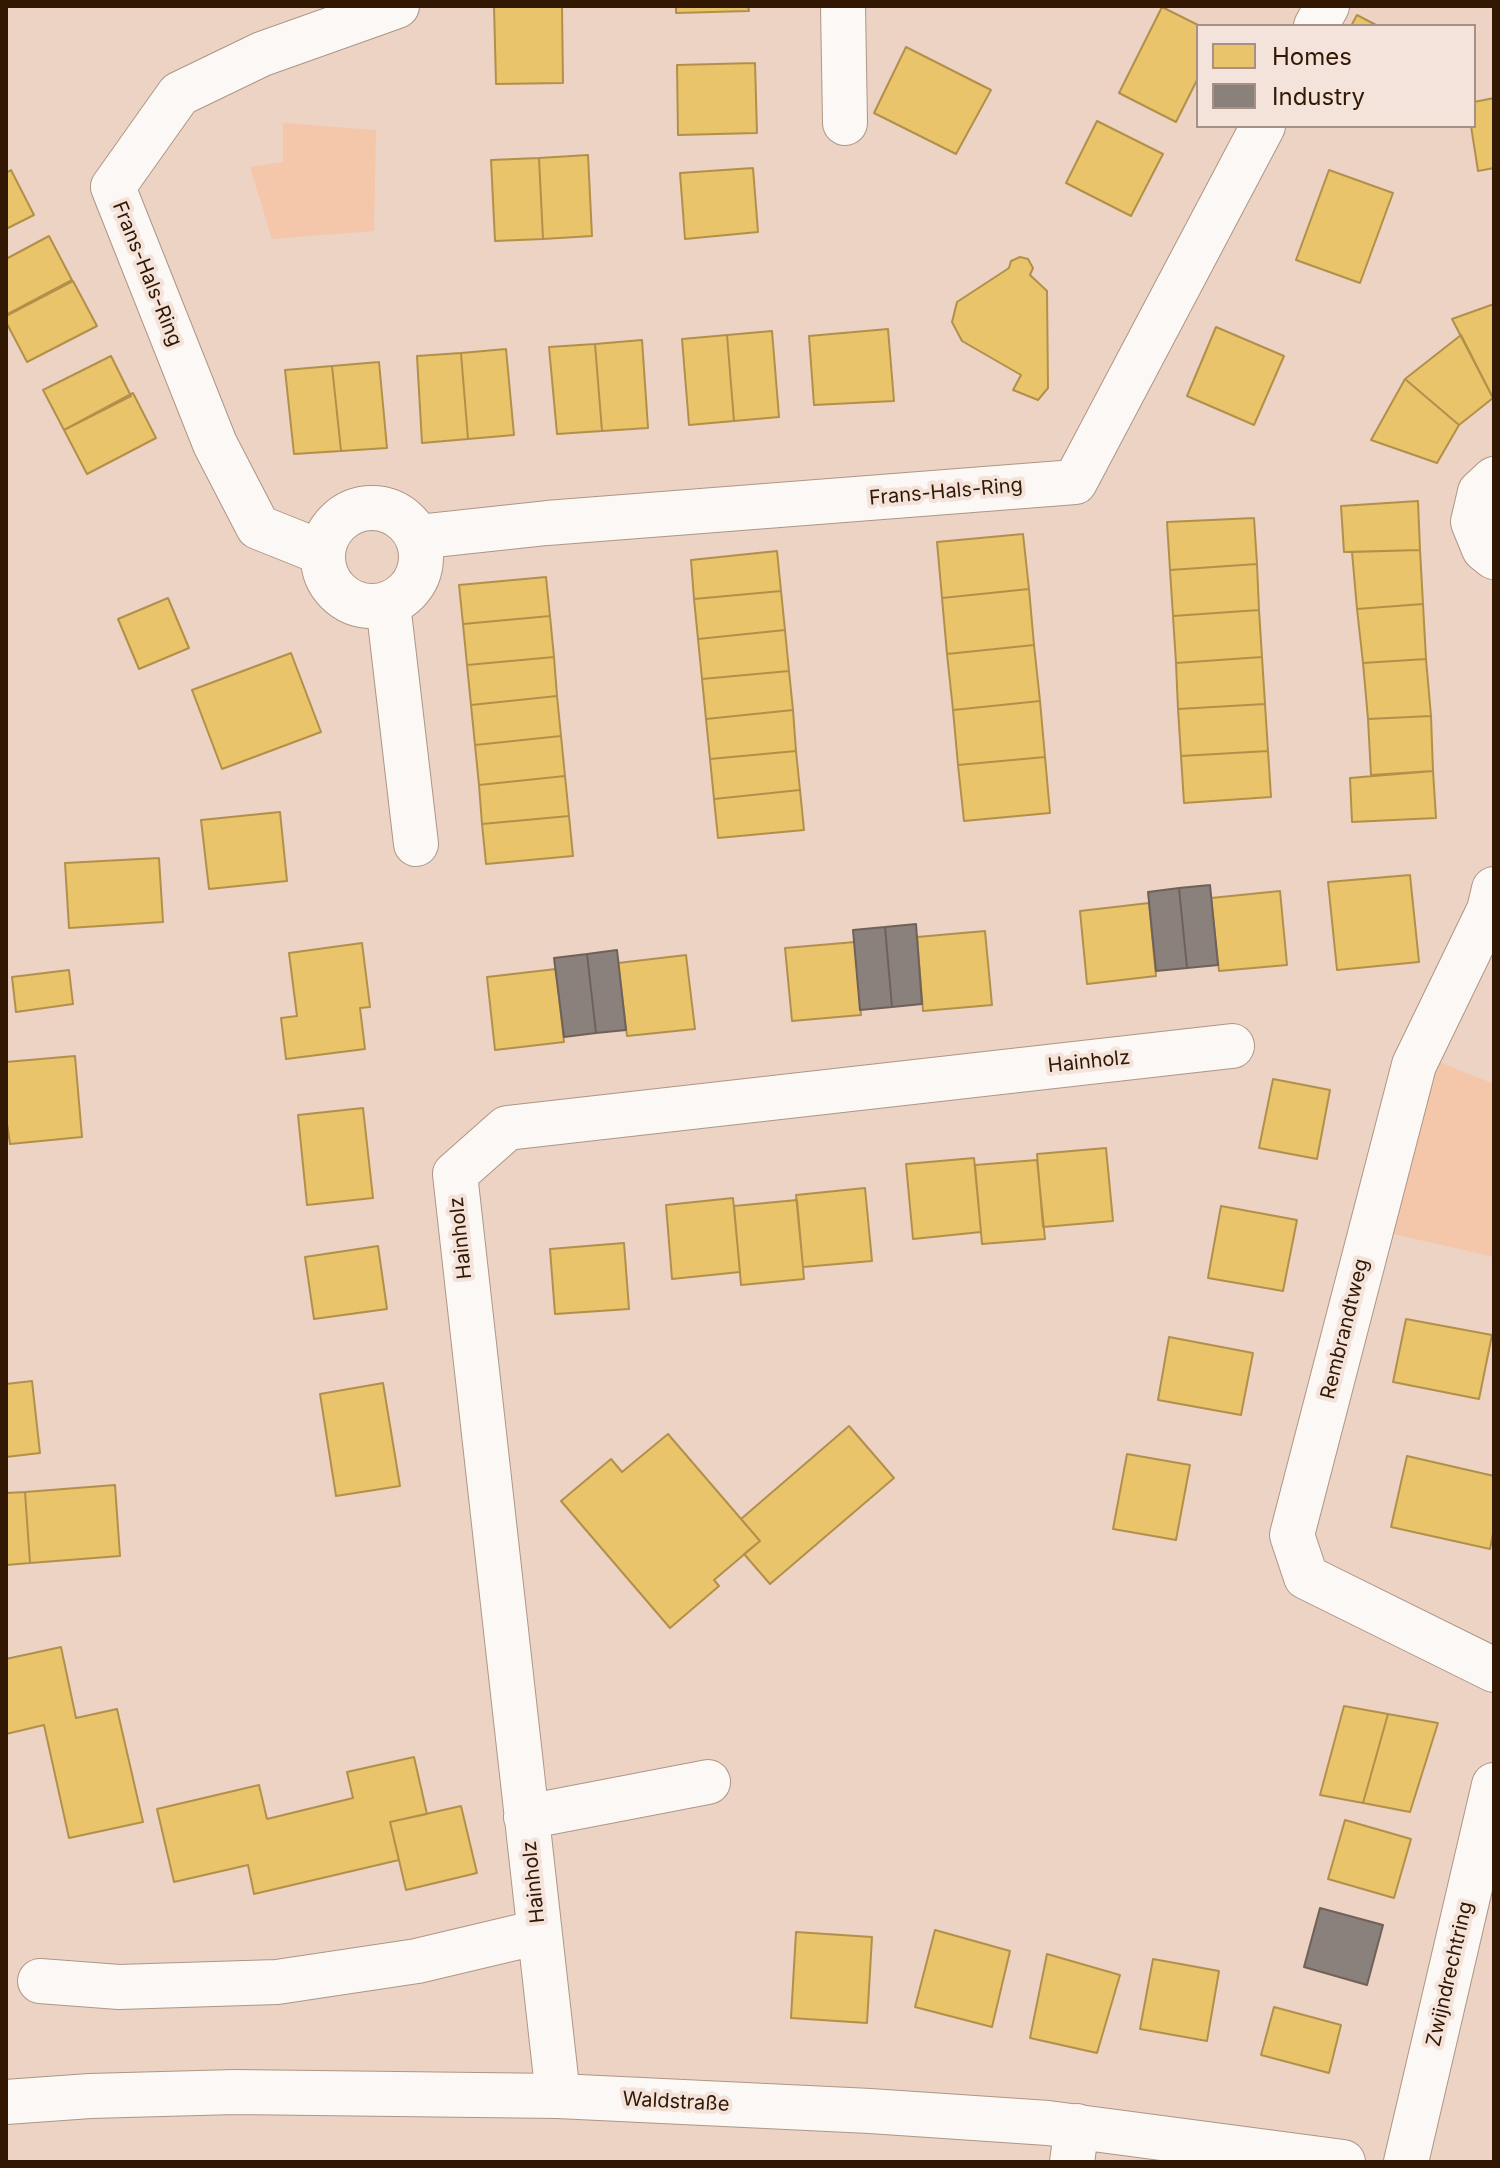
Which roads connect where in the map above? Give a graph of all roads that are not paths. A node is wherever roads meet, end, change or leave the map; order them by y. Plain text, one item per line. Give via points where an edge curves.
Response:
1 (397, 6) edge
2 (843, 6) edge
3 (1327, 6) edge
4 (1317, 24) edge
5 (845, 123) dead end
6 (1262, 128) edge
7 (1494, 479) edge
8 (417, 537) junction
9 (323, 553) junction
10 (1494, 557) edge
11 (388, 604) junction
12 (416, 844) dead end
13 (1494, 889) edge
14 (1232, 1046) dead end
15 (1494, 1670) edge
16 (708, 1782) dead end
17 (1494, 1785) edge
18 (526, 1817) junction
19 (539, 1932) junction
20 (40, 1981) dead end
21 (558, 2096) junction
22 (6, 2102) edge
23 (1075, 2144) edge
24 (1343, 2162) edge
25 (1406, 2162) edge

1 - 9 street, Frans-Hals-Ring via 262,54 179,94 113,187 215,444 258,527
2 - 5 street
3 - 4 street
6 - 8 street, Frans-Hals-Ring via 1075,482
7 - 10 street via 1480,492 1473,522 1484,549
8 - 9 street via 395,514 364,509 335,524
8 - 11 street via 420,569 414,584
9 - 11 street via 331,585 342,596 356,604
11 - 12 street
13 - 15 street, Rembrandtweg via 1489,910 1414,1065 1292,1535 1306,1577
14 - 18 street, Hainholz via 507,1128 455,1174
16 - 18 street
17 - 25 street, Zwijndrechtring
18 - 19 street, Hainholz
19 - 20 street via 417,1961 277,1982 119,1987
19 - 21 street, Hainholz
21 - 22 street, Waldstraße via 235,2092
21 - 23 street, Waldstraße via 870,2111
23 - 24 street, Waldstraße

